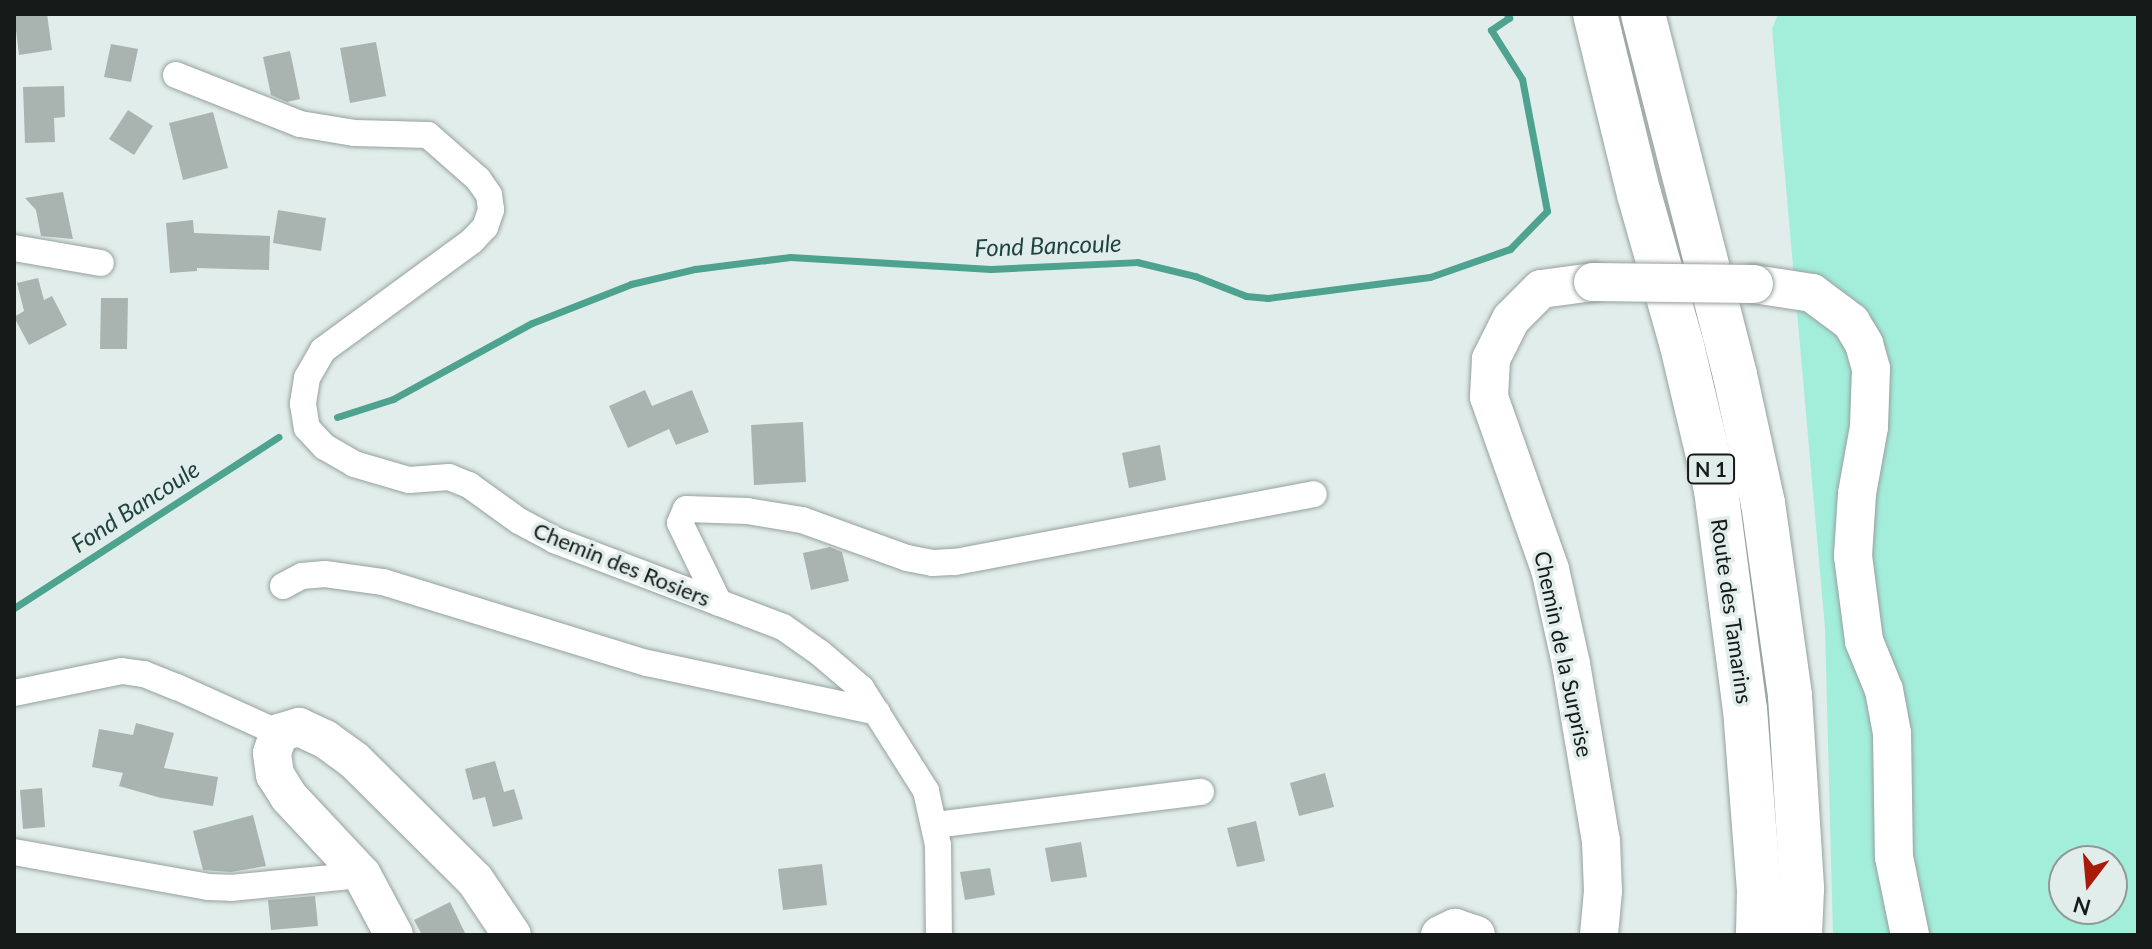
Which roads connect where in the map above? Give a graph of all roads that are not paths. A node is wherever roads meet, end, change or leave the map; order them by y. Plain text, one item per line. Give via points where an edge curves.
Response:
1 (1595, 14) edge
2 (1643, 14) edge
3 (176, 75) dead end
4 (14, 248) edge
5 (101, 263) dead end
6 (1314, 494) dead end
7 (283, 586) dead end
8 (719, 603) junction
9 (14, 693) edge
10 (877, 712) junction
11 (279, 733) junction
12 (1201, 792) dead end
13 (935, 825) junction
14 (14, 852) edge
15 (362, 875) junction
16 (394, 935) edge
17 (512, 935) edge
18 (939, 935) edge
19 (1440, 935) edge
20 (1476, 935) edge
21 (1599, 935) edge
22 (1758, 935) edge
23 (1800, 935) edge
24 (1910, 935) edge

1 - 22 highway, Route des Tamarins / N 1 via 1716,490 1745,709
2 - 23 highway, Route des Tamarins / N 1 via 1763,503 1790,696
3 - 8 street, Chemin des Rosiers via 300,124 355,133 428,135 489,195 485,227 472,241 323,350 307,378 303,404 307,428 325,447 354,464 409,480 449,477 554,540
4 - 5 street
6 - 8 street via 933,563 802,520 686,509 680,523
7 - 10 street via 302,576 325,574 383,582 647,663
8 - 10 street, Chemin des Rosiers via 783,627 861,688
9 - 11 street via 122,671 144,674
10 - 13 street, Chemin des Rosiers via 926,791
11 - 15 main road via 272,753 275,775
11 - 17 main road via 299,727 354,760 475,880
12 - 13 street
13 - 18 street, Chemin des Rosiers
14 - 15 street via 208,887
15 - 16 main road
19 - 20 main road via 1455,928
21 - 24 main road, Chemin de la Surprise, bridge via 1601,841 1571,664 1550,569 1489,397 1491,359 1511,319 1541,289 1593,282 1754,284 1812,293 1851,322 1864,344 1871,369 1869,427 1853,556 1864,641 1884,690 1892,733 1894,857

